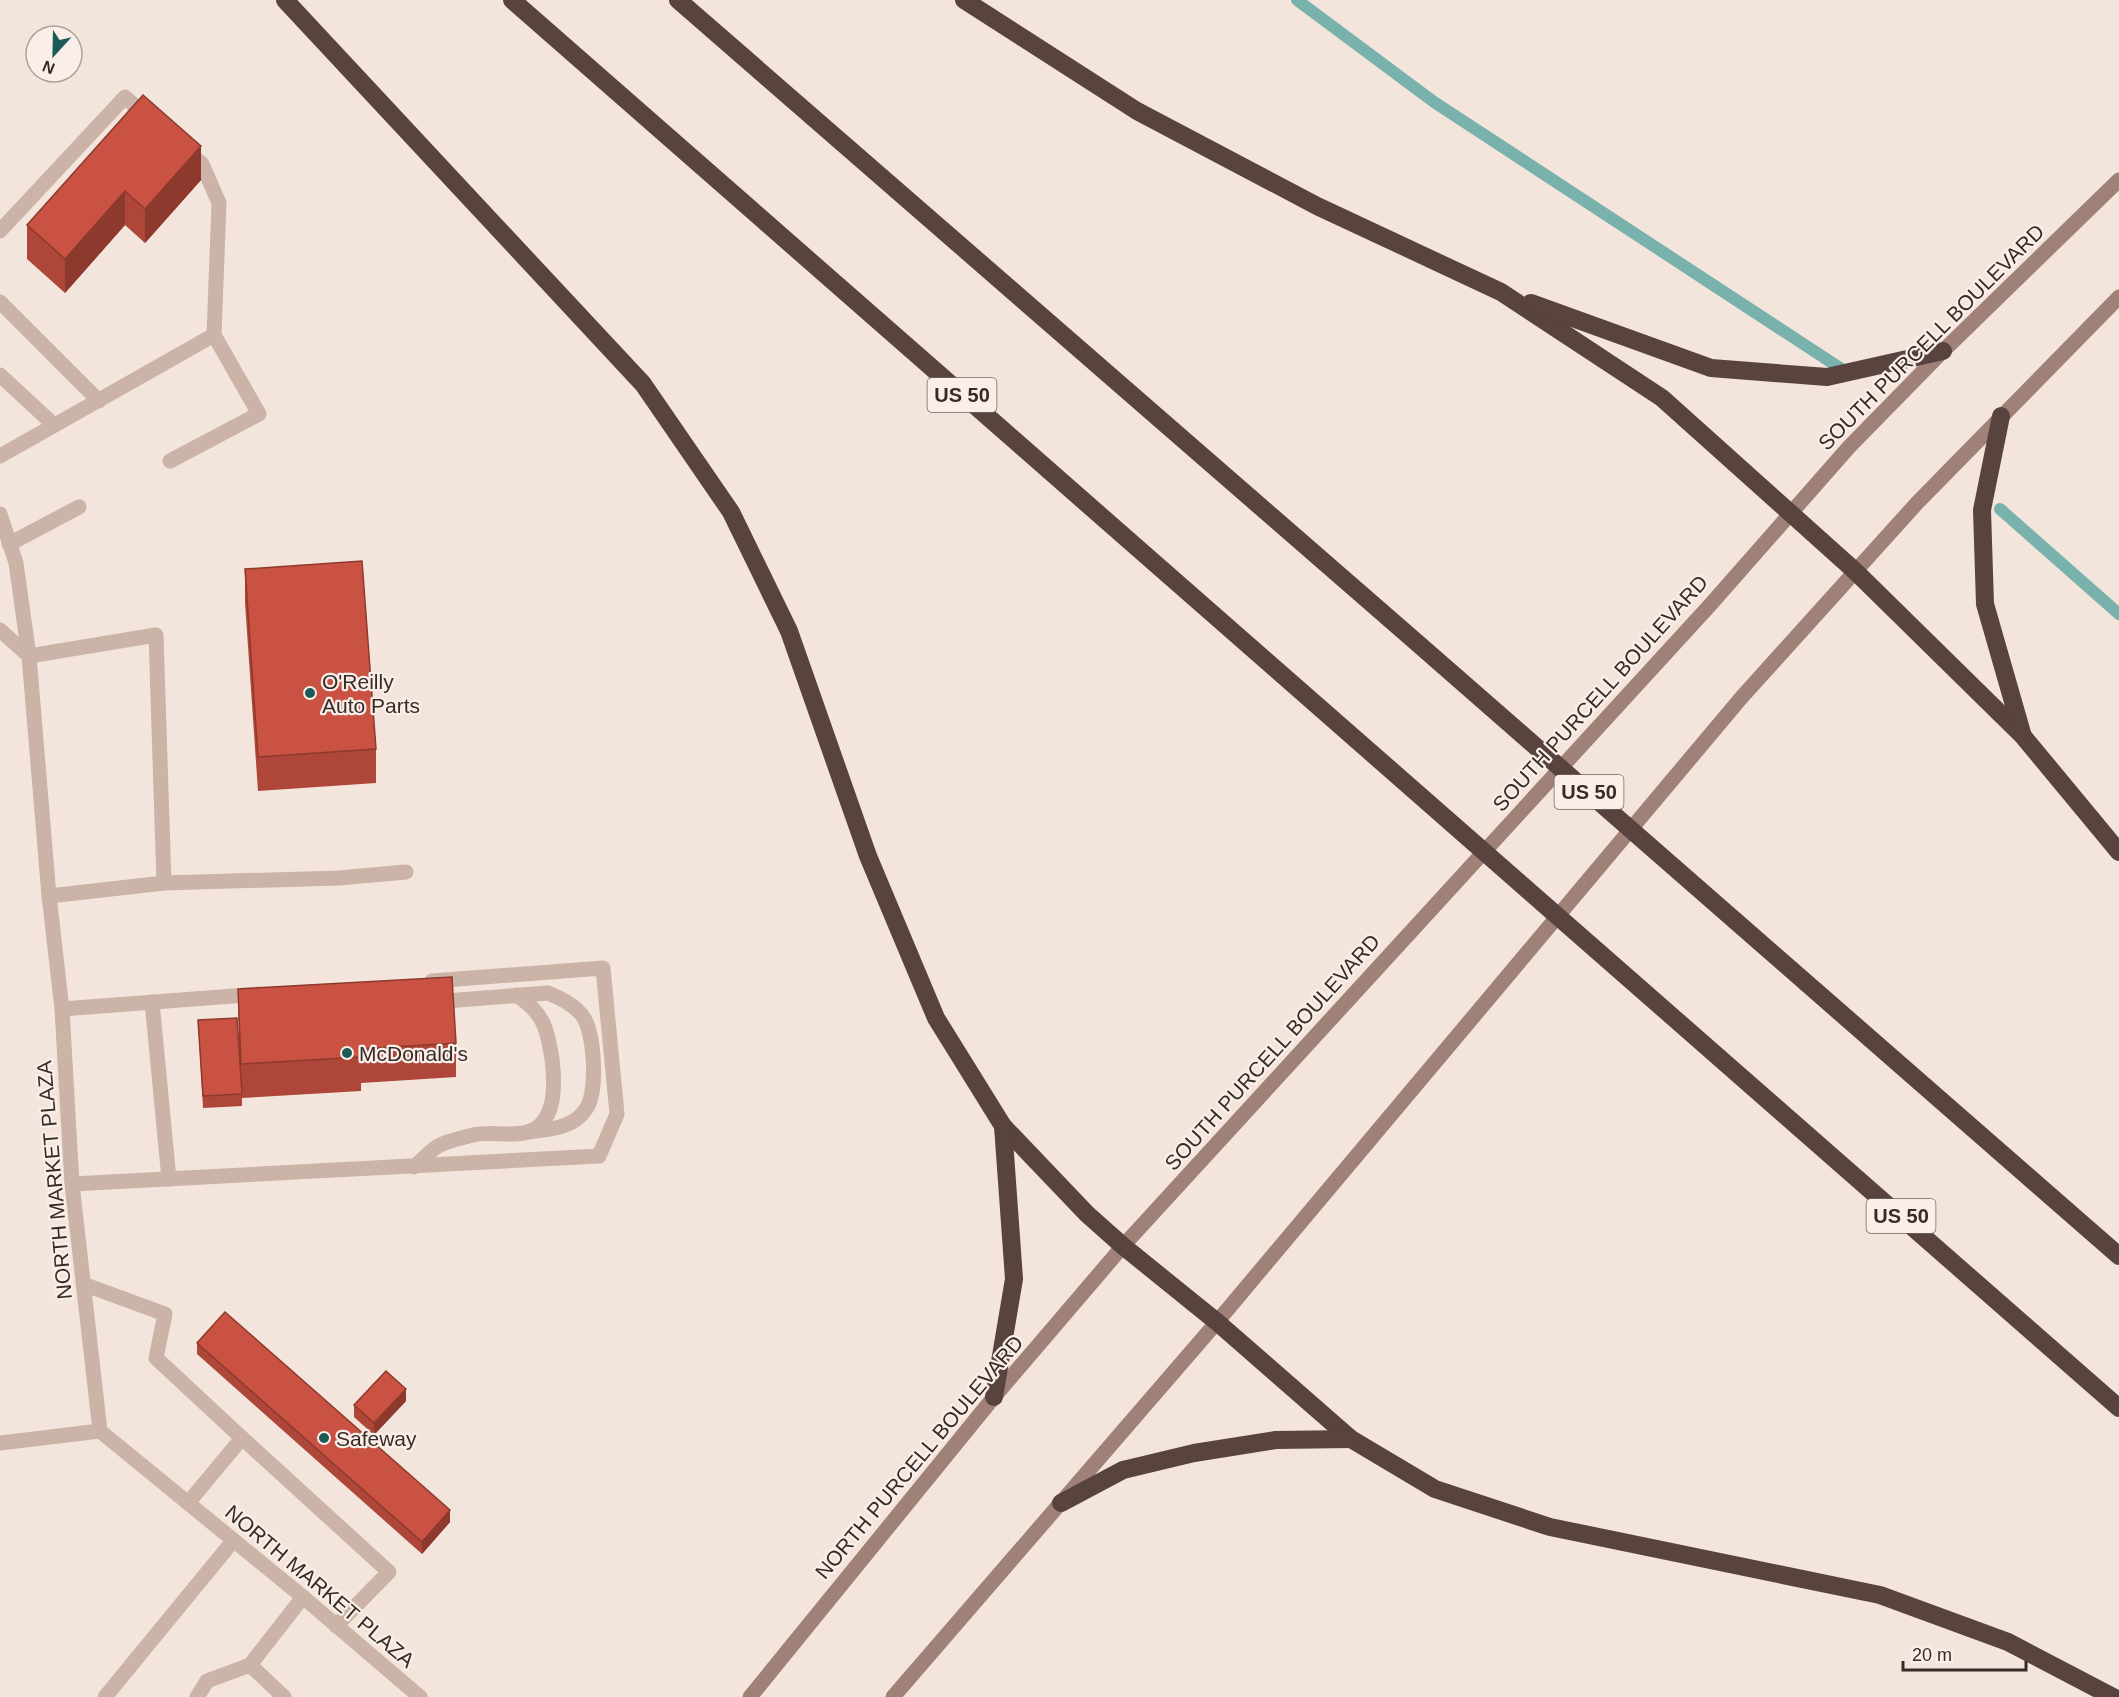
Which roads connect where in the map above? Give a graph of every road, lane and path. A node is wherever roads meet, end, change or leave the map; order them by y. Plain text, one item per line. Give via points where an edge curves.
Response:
1 (285, 0) edge
2 (512, 0) edge
3 (678, 0) edge
4 (964, 0) edge
5 (159, 127) edge
6 (176, 142) edge
7 (2119, 180) edge
8 (0, 231) edge
9 (1501, 292) junction
10 (2119, 297) edge
11 (0, 302) edge
12 (214, 335) junction
13 (1943, 351) junction
14 (0, 375) edge
15 (99, 401) junction
16 (2001, 416) junction
17 (54, 425) junction
18 (0, 456) edge
19 (170, 461) dead end
20 (80, 507) dead end
21 (1791, 512) junction
22 (0, 514) edge
23 (9, 544) junction
24 (1855, 571) junction
25 (0, 630) edge
26 (29, 656) junction
27 (2022, 735) junction
28 (2119, 852) edge
29 (406, 872) dead end
30 (164, 883) junction
31 (49, 896) junction
32 (415, 982) edge
33 (274, 993) edge
34 (516, 995) junction
35 (215, 997) junction
36 (152, 1002) junction
37 (412, 1003) edge
38 (62, 1009) junction
39 (246, 1011) edge
40 (1003, 1126) junction
41 (528, 1132) junction
42 (414, 1167) junction
43 (169, 1179) junction
44 (72, 1184) junction
45 (1123, 1246) junction
46 (2119, 1256) edge
47 (83, 1284) junction
48 (1217, 1322) junction
49 (994, 1397) junction
50 (2119, 1408) edge
51 (100, 1431) junction
52 (242, 1438) junction
53 (1351, 1439) junction
54 (0, 1443) edge
55 (188, 1503) junction
56 (1061, 1503) junction
57 (233, 1541) junction
58 (303, 1598) junction
59 (336, 1626) junction
60 (250, 1665) junction
61 (105, 1697) edge
62 (196, 1697) edge
63 (284, 1697) edge
64 (420, 1697) edge
65 (750, 1697) edge
66 (893, 1697) edge
67 (2113, 1697) edge

1 - 40 highway via 644,384 731,512 789,631 868,856 936,1018
2 - 50 highway, US 50
3 - 46 highway, US 50
4 - 9 highway via 1137,111 1317,206
5 - 8 lane via 125,97
6 - 12 lane via 202,164 219,203
7 - 13 main road, SOUTH PURCELL BOULEVARD
9 - 13 highway via 1711,368 1827,377
9 - 21 highway via 1662,398
10 - 16 main road
11 - 15 lane
12 - 15 lane
12 - 19 lane via 260,414
13 - 21 main road, SOUTH PURCELL BOULEVARD
14 - 17 lane
15 - 17 lane
16 - 24 main road
16 - 27 highway via 1982,510 1985,604
17 - 18 lane
20 - 23 lane
21 - 24 highway
21 - 45 main road, SOUTH PURCELL BOULEVARD
22 - 23 lane, NORTH MARKET PLAZA
23 - 26 lane, NORTH MARKET PLAZA via 16,563
24 - 27 highway
24 - 48 main road via 1741,698
25 - 26 lane
26 - 30 lane via 156,635
26 - 31 lane, NORTH MARKET PLAZA
27 - 28 highway
29 - 30 lane
30 - 31 lane
31 - 38 lane, NORTH MARKET PLAZA
32 - 42 lane via 603,968 617,1114 599,1156
33 - 35 lane
34 - 37 lane
34 - 41 lane via 539,1014 548,1031 554,1075 550,1108 543,1122
34 - 41 lane via 548,993 572,1005 584,1017 592,1055 593,1092 586,1109 574,1121 554,1129
35 - 36 lane
35 - 39 lane
36 - 38 lane
36 - 43 lane
38 - 44 lane, NORTH MARKET PLAZA
40 - 45 highway
40 - 49 highway via 1014,1279
41 - 42 lane via 475,1135 448,1143
42 - 43 lane
43 - 44 lane
44 - 47 lane, NORTH MARKET PLAZA
45 - 48 highway
45 - 49 main road, NORTH PURCELL BOULEVARD
47 - 51 lane, NORTH MARKET PLAZA
47 - 52 lane via 165,1314 156,1358
48 - 53 highway
48 - 56 main road
49 - 65 main road, NORTH PURCELL BOULEVARD
51 - 54 lane
51 - 55 lane, NORTH MARKET PLAZA
52 - 55 lane
52 - 59 lane via 389,1572
53 - 56 highway via 1276,1440 1194,1453 1123,1470
53 - 67 highway via 1435,1489 1550,1527 1880,1595 2008,1642
55 - 57 lane, NORTH MARKET PLAZA
56 - 66 main road
57 - 58 lane, NORTH MARKET PLAZA
57 - 61 lane
58 - 59 lane, NORTH MARKET PLAZA
58 - 60 lane
59 - 64 lane, NORTH MARKET PLAZA
60 - 62 lane via 207,1681
60 - 63 lane

